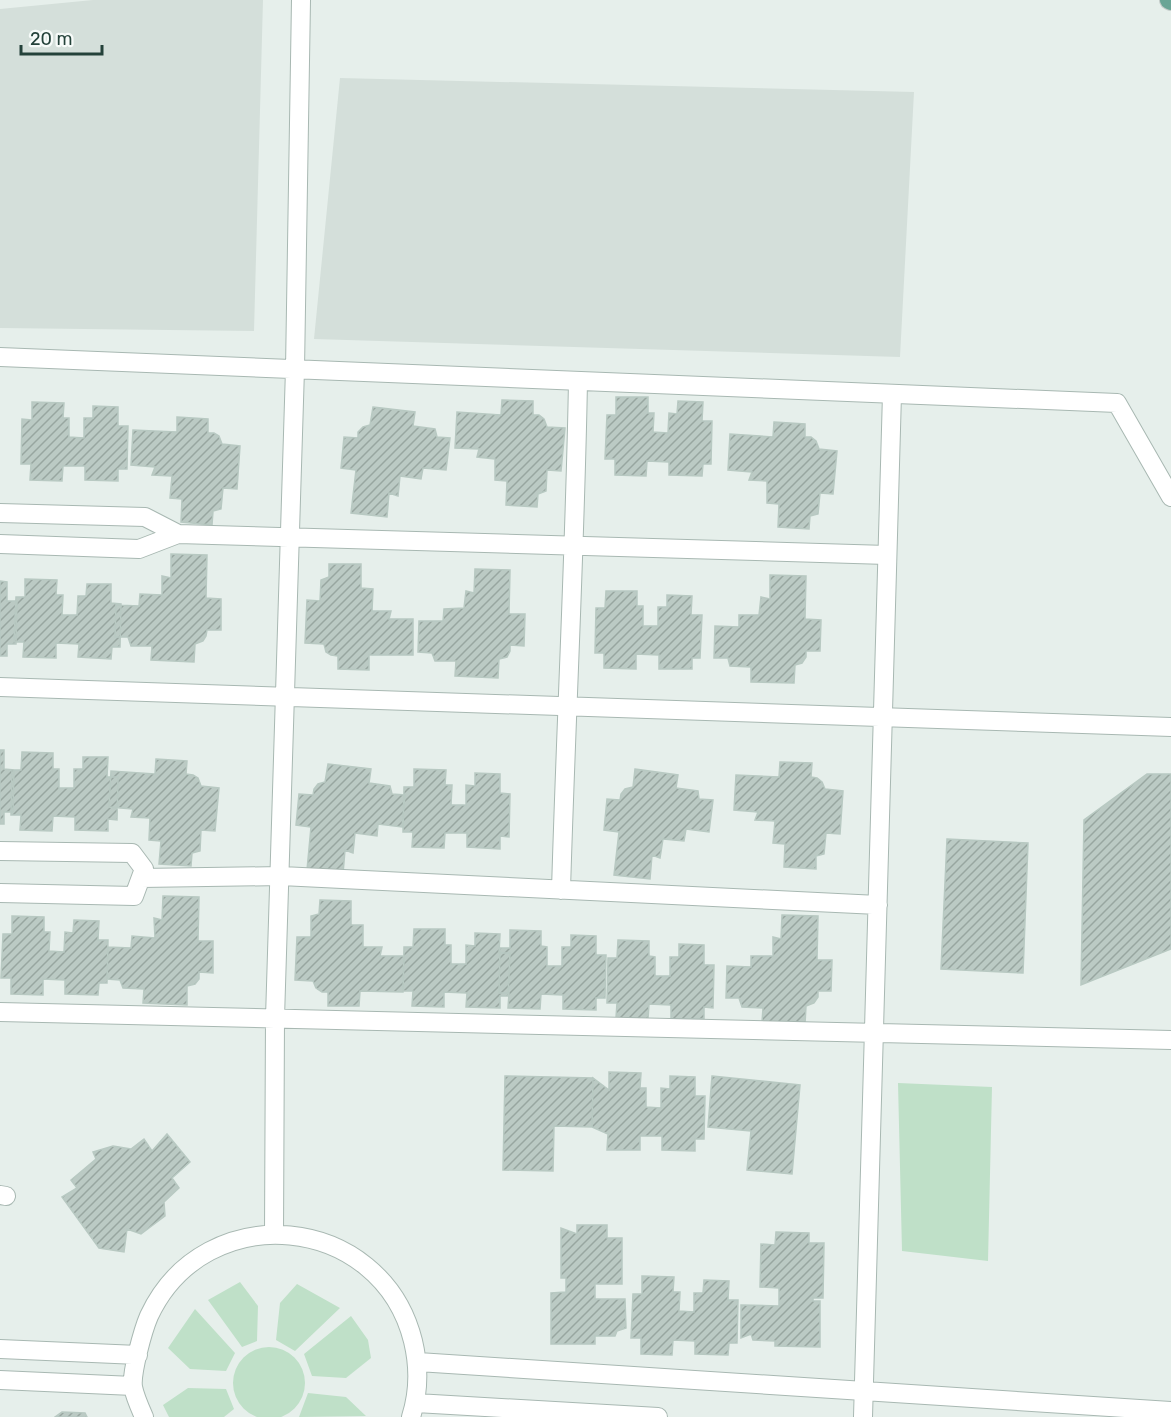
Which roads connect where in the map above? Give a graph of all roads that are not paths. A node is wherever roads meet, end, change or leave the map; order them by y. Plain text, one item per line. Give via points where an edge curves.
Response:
1 (301, 0) edge
2 (1157, 0) edge
3 (1171, 8) edge
4 (0, 357) edge
5 (296, 369) junction
6 (578, 381) junction
7 (892, 394) junction
8 (1171, 497) edge
9 (0, 513) edge
10 (178, 534) junction
11 (290, 537) junction
12 (0, 544) edge
13 (575, 546) junction
14 (887, 555) junction
15 (0, 687) edge
16 (285, 697) junction
17 (566, 706) junction
18 (883, 717) junction
19 (1171, 727) edge
20 (0, 851) edge
21 (280, 876) junction
22 (141, 878) junction
23 (561, 890) junction
24 (0, 893) edge
25 (878, 905) junction
26 (0, 1012) edge
27 (275, 1018) junction
28 (874, 1033) junction
29 (1171, 1040) edge
30 (274, 1233) junction
31 (0, 1348) edge
32 (138, 1354) junction
33 (418, 1362) junction
34 (0, 1380) edge
35 (133, 1386) junction
36 (864, 1390) junction
37 (413, 1410) edge
38 (1171, 1411) edge
39 (144, 1417) edge
40 (658, 1417) edge
41 (863, 1417) edge

1 - 5 street
2 - 3 street
4 - 5 street
5 - 6 street
5 - 11 street
6 - 7 street
6 - 13 street
7 - 8 street via 1117,404
7 - 14 street
9 - 10 street via 145,517
10 - 11 street
10 - 12 street via 139,549
11 - 13 street
11 - 16 street
13 - 14 street
13 - 17 street
14 - 18 street
15 - 16 street
16 - 17 street
16 - 21 street
17 - 18 street
17 - 23 street
18 - 19 street
18 - 25 street
20 - 22 street via 132,853 144,869
21 - 22 street
21 - 23 street
21 - 27 street
22 - 24 street via 134,896
23 - 25 street
25 - 28 street
26 - 27 street
27 - 28 street
27 - 30 street
28 - 29 street
28 - 36 street
30 - 32 street via 239,1238 207,1252 179,1273 157,1300 142,1332
30 - 33 street via 316,1239 345,1252 386,1285 408,1320
31 - 32 street
32 - 35 street
33 - 36 street
33 - 37 street
34 - 35 street
35 - 39 street
36 - 38 street
36 - 41 street
37 - 40 street

